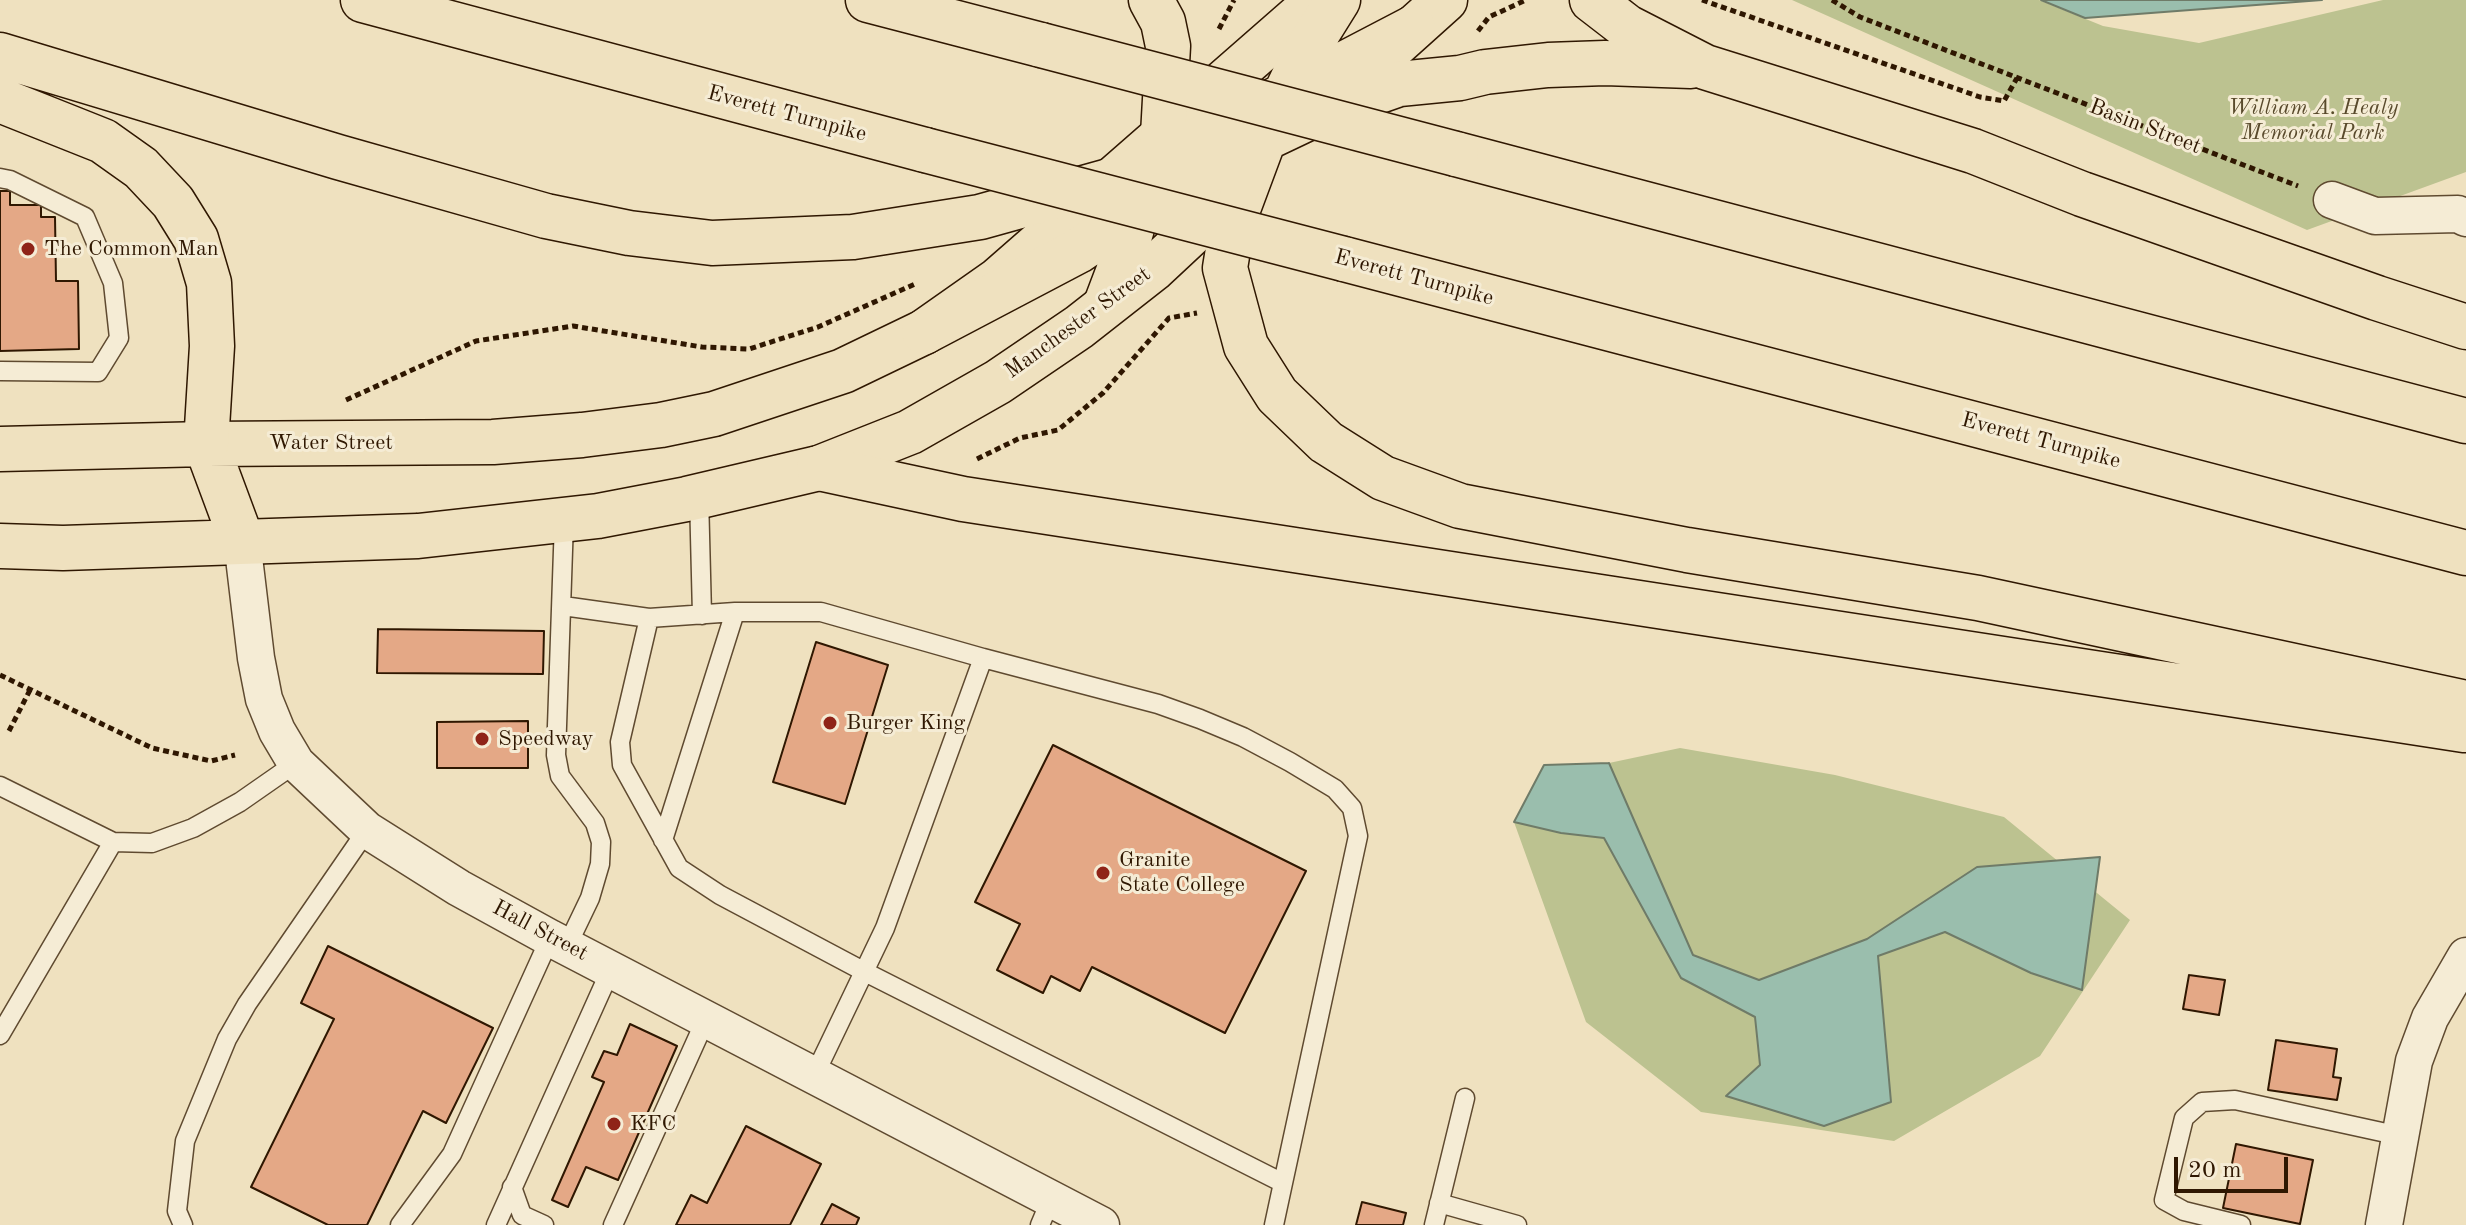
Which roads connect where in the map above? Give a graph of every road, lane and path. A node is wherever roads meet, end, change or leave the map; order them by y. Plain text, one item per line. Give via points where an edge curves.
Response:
1 (363, 0) edge
2 (868, 0) edge
3 (1151, 0) edge
4 (1234, 0) edge
5 (1318, 0) edge
6 (1338, 0) edge
7 (1526, 0) edge
8 (1592, 0) edge
9 (1702, 0) edge
10 (1832, 0) edge
11 (1429, 14) edge
12 (1216, 35) dead end
13 (1472, 37) dead end
14 (0, 55) edge
15 (1705, 67) junction
16 (2017, 78) junction
17 (1284, 96) junction
18 (0, 100) edge
19 (1325, 110) junction
20 (1264, 139) junction
21 (1162, 148) junction
22 (0, 178) edge
23 (1246, 187) junction
24 (1125, 196) junction
25 (2332, 200) joint
26 (2463, 214) edge
27 (923, 279) dead end
28 (1106, 304) junction
29 (1207, 311) dead end
30 (2466, 327) edge
31 (0, 371) edge
32 (344, 401) dead end
33 (2466, 421) edge
34 (206, 444) junction
35 (0, 449) edge
36 (973, 461) dead end
37 (819, 468) junction
38 (699, 496) junction
39 (564, 519) junction
40 (242, 541) junction
41 (0, 546) edge
42 (2466, 553) edge
43 (563, 606) junction
44 (735, 612) junction
45 (702, 615) junction
46 (649, 618) junction
47 (983, 658) junction
48 (0, 675) edge
49 (30, 690) junction
50 (2466, 703) edge
51 (2466, 730) edge
52 (9, 731) dead end
53 (235, 755) dead end
54 (296, 763) junction
55 (0, 786) edge
56 (367, 830) junction
57 (663, 840) junction
58 (113, 842) junction
59 (559, 942) junction
60 (2464, 957) edge
61 (611, 969) junction
62 (865, 972) junction
63 (706, 1019) junction
64 (0, 1035) edge
65 (814, 1076) junction
66 (1465, 1098) dead end
67 (2400, 1136) junction
68 (1283, 1183) junction
69 (512, 1187) junction
70 (1439, 1203) junction
71 (1045, 1212) edge
72 (183, 1225) edge
73 (400, 1225) edge
74 (496, 1225) edge
75 (544, 1225) edge
76 (613, 1225) edge
77 (1101, 1225) edge
78 (1274, 1225) edge
79 (1434, 1225) edge
80 (1517, 1225) edge
81 (2241, 1225) edge
82 (2384, 1225) edge

1 - 42 main road, Everett Turnpike, bridge
2 - 33 main road, bridge
3 - 21 main road via 1168,46
4 - 12 path
5 - 21 main road
6 - 17 main road
7 - 13 path via 1489,17
8 - 15 main road via 1627,27
9 - 16 path via 1980,97 2004,101
10 - 16 path, Basin Street via 1860,17
11 - 17 main road
11 - 19 main road, Manchester Street
14 - 24 main road via 546,216 629,233 712,243 867,235
15 - 19 main road via 1605,63 1485,72 1399,84
15 - 30 main road via 1973,151
16 - 25 path, Basin Street
17 - 20 main road
17 - 21 main road
18 - 34 main road via 103,141 141,168 173,202 196,239 209,283 212,346
19 - 20 main road
19 - 23 main road, Manchester Street
20 - 23 main road
20 - 24 main road
21 - 24 main road
22 - 31 lane via 85,217 113,283 119,338 98,372
23 - 28 main road, Manchester Street
23 - 50 main road via 1232,225 1225,268 1246,346 1277,395 1326,442 1383,478 1460,506 1978,598
24 - 28 main road via 1123,259
24 - 34 main road, Water Street via 924,332 843,371 714,414 661,425 493,442
25 - 26 street via 2375,216
27 - 32 path via 818,327 749,349 702,347 573,326 476,341
28 - 37 main road, Manchester Street via 998,382 935,418
29 - 36 path via 1169,318 1103,393 1058,430 1020,438
34 - 35 main road, Water Street
34 - 40 main road, Hall Street
37 - 38 main road, Manchester Street
37 - 51 main road via 963,499
38 - 39 main road, Manchester Street
38 - 45 lane
39 - 40 main road via 418,536
39 - 43 lane
40 - 41 main road
40 - 54 street, Hall Street via 264,699
43 - 46 lane
43 - 59 lane via 556,755 560,776 595,823 601,842 590,898
44 - 45 lane
44 - 47 lane via 821,612
44 - 57 lane
45 - 46 lane
46 - 57 lane via 620,742 622,765
47 - 62 lane
47 - 68 lane via 1200,719 1290,762 1335,789 1352,808 1358,836
48 - 49 path
49 - 52 path
49 - 53 path via 152,748 211,761
54 - 56 street, Hall Street
54 - 58 lane via 193,828 152,843
55 - 58 lane
56 - 59 street, Hall Street
56 - 72 lane via 227,1039 185,1141 177,1211
57 - 62 lane via 679,868 720,895
58 - 64 lane
59 - 61 street, Hall Street
59 - 73 lane via 452,1154
60 - 67 street via 2430,1018 2414,1061
61 - 63 street, Hall Street
61 - 69 lane
62 - 65 lane
62 - 68 lane
63 - 65 street, Hall Street
63 - 76 lane
65 - 71 street, Hall Street
66 - 70 lane
67 - 81 lane via 2235,1100 2202,1102 2184,1118 2164,1200 2184,1211
67 - 82 street
68 - 78 lane
69 - 74 lane
69 - 75 lane via 522,1215
70 - 79 lane
70 - 80 lane
71 - 77 street, Hall Street

